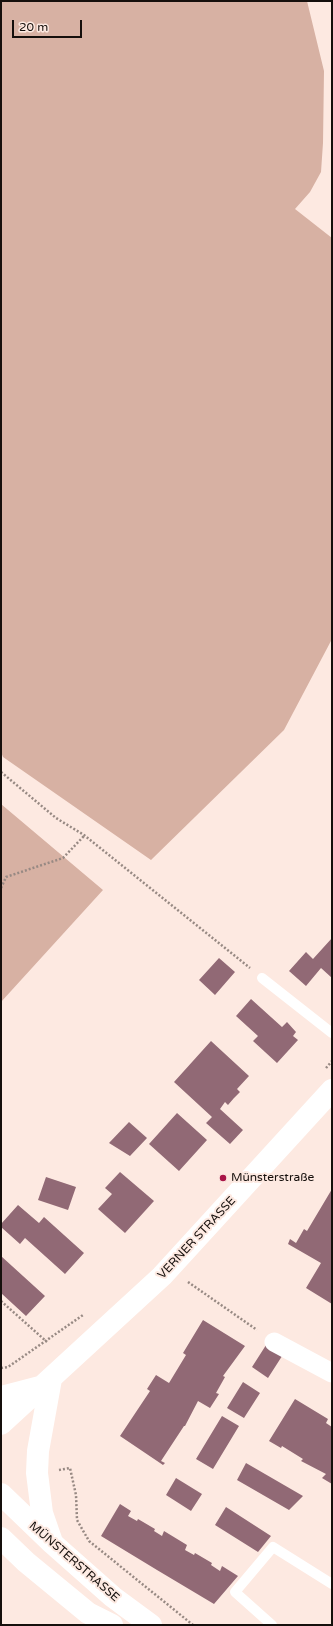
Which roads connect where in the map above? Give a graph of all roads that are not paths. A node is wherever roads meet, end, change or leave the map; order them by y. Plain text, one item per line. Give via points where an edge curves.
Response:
1 (262, 978) road end
2 (332, 1033) edge
3 (327, 1081) edge
4 (274, 1342) road end
5 (332, 1373) edge
6 (46, 1383) junction
7 (1, 1397) edge
8 (1, 1424) edge
9 (1, 1494) edge
10 (1, 1538) edge
11 (52, 1543) junction
12 (1, 1556) edge
13 (26, 1562) junction
14 (332, 1584) edge
15 (112, 1625) edge
16 (150, 1625) edge
17 (272, 1625) edge

1 - 2 lane
3 - 6 main road, VERNER STRASSE via 162,1276
4 - 5 street
6 - 7 main road
6 - 8 main road, VERNER STRASSE
6 - 11 main road via 37,1473 42,1513
9 - 11 main road, MÜNSTERSTRASSE
10 - 13 main road, MÜNSTERSTRASSE
11 - 16 main road, MÜNSTERSTRASSE via 113,1597
12 - 13 main road
13 - 15 main road, MÜNSTERSTRASSE via 88,1613
14 - 17 lane via 273,1547 235,1592

